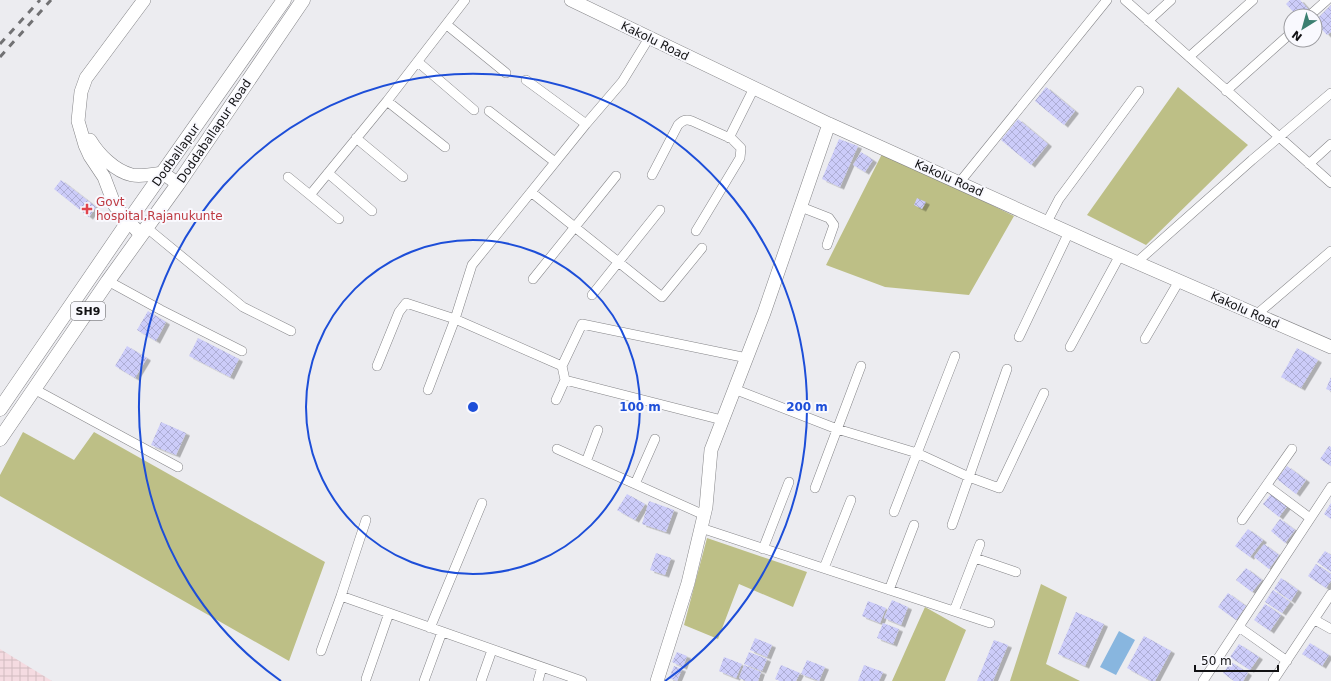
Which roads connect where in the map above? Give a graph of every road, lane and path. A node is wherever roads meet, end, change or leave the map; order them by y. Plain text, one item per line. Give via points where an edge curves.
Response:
1 (144, 0) edge
2 (284, 0) edge
3 (303, 0) edge
4 (465, 0) edge
5 (571, 0) edge
6 (1107, 0) edge
7 (1125, 0) edge
8 (1171, 0) edge
9 (1253, 0) edge
10 (1327, 0) edge
11 (1318, 8) edge
12 (1148, 21) junction
13 (447, 25) junction
14 (649, 38) junction
15 (1283, 40) edge
16 (1189, 57) junction
17 (418, 62) junction
18 (506, 73) dead end
19 (526, 80) dead end
20 (754, 88) junction
21 (1139, 91) dead end
22 (1226, 91) junction
23 (1331, 93) edge
24 (387, 101) junction
25 (79, 108) junction
26 (474, 110) dead end
27 (489, 111) dead end
28 (586, 124) junction
29 (829, 124) junction
30 (356, 138) junction
31 (729, 138) junction
32 (1278, 138) junction
33 (1331, 144) edge
34 (445, 147) dead end
35 (555, 162) junction
36 (1309, 164) junction
37 (163, 173) junction
38 (328, 173) junction
39 (652, 175) dead end
40 (616, 176) dead end
41 (403, 177) dead end
42 (288, 178) dead end
43 (959, 183) junction
44 (1331, 183) edge
45 (178, 184) junction
46 (531, 192) junction
47 (310, 195) junction
48 (801, 207) junction
49 (660, 210) dead end
50 (372, 211) dead end
51 (339, 219) dead end
52 (128, 222) junction
53 (1047, 222) junction
54 (575, 228) junction
55 (696, 230) dead end
56 (144, 232) junction
57 (1069, 232) junction
58 (827, 245) dead end
59 (702, 248) dead end
60 (1331, 251) edge
61 (1120, 255) junction
62 (618, 262) junction
63 (1137, 262) junction
64 (533, 279) dead end
65 (108, 281) junction
66 (1179, 281) junction
67 (592, 295) dead end
68 (1256, 315) junction
69 (455, 319) junction
70 (291, 331) dead end
71 (1020, 336) dead end
72 (1145, 339) dead end
73 (1070, 347) dead end
74 (1331, 347) edge
75 (242, 351) dead end
76 (955, 356) dead end
77 (747, 358) junction
78 (377, 366) dead end
79 (562, 366) junction
80 (861, 366) dead end
81 (1007, 369) dead end
82 (565, 380) junction
83 (34, 389) junction
84 (428, 390) dead end
85 (734, 390) junction
86 (1044, 393) dead end
87 (556, 400) dead end
88 (0, 409) edge
89 (722, 420) junction
90 (837, 429) junction
91 (598, 430) dead end
92 (0, 439) edge
93 (655, 439) dead end
94 (557, 449) dead end
95 (1292, 449) dead end
96 (917, 453) junction
97 (586, 462) junction
98 (178, 467) dead end
99 (969, 477) junction
100 (789, 482) dead end
101 (635, 484) junction
102 (1267, 486) junction
103 (1331, 487) edge
104 (815, 488) dead end
105 (851, 500) dead end
106 (482, 503) dead end
107 (894, 512) dead end
108 (704, 515) junction
109 (1310, 518) junction
110 (366, 520) dead end
111 (1242, 520) dead end
112 (914, 525) dead end
113 (952, 525) dead end
114 (701, 528) junction
115 (980, 544) dead end
116 (763, 549) junction
117 (975, 558) junction
118 (824, 568) junction
119 (1016, 572) dead end
120 (889, 590) junction
121 (1331, 594) edge
122 (341, 596) junction
123 (954, 611) junction
124 (389, 613) junction
125 (1315, 620) junction
126 (990, 623) dead end
127 (1239, 627) junction
128 (430, 628) junction
129 (1331, 629) edge
130 (442, 632) junction
131 (492, 650) junction
132 (321, 651) dead end
133 (1287, 661) junction
134 (542, 667) junction
135 (366, 679) dead end
136 (424, 681) edge
137 (481, 681) edge
138 (538, 681) edge
139 (582, 681) edge
140 (657, 681) edge
141 (1203, 681) edge
142 (1273, 681) edge

1 - 25 main road via 89,72 81,92
2 - 37 main road, Dodballapur / SH9
3 - 45 main road, Doddaballapur Road / SH9
4 - 13 street
5 - 14 main road, Kakolu Road
6 - 43 street
7 - 12 street
8 - 12 street
9 - 16 street
10 - 11 street
12 - 16 street
13 - 17 street
13 - 18 street
14 - 20 main road, Kakolu Road
14 - 28 street via 622,82
15 - 22 street
16 - 22 street
17 - 24 street
17 - 26 street
19 - 28 street
20 - 29 main road, Kakolu Road
20 - 31 street
21 - 53 street via 1059,199
22 - 32 street
23 - 32 street
24 - 30 street
24 - 34 street
25 - 37 main road via 90,141 113,166 131,175
25 - 52 main road via 78,121 85,145 104,177 115,206
27 - 35 street
28 - 35 street
29 - 43 main road, Kakolu Road
29 - 48 main road
30 - 38 street
30 - 41 street
31 - 39 street via 692,121 682,121
31 - 55 street via 741,148 740,158
32 - 36 street
32 - 63 street
33 - 36 street
35 - 46 street
36 - 44 street
37 - 45 main road
37 - 52 main road, Dodballapur / SH9
38 - 47 street
38 - 50 street
40 - 54 street
42 - 47 street
43 - 53 main road, Kakolu Road
45 - 56 main road, Doddaballapur Road / SH9
46 - 54 street
46 - 69 street via 472,265
47 - 51 street
48 - 58 street via 829,218 834,225
48 - 77 main road
49 - 62 street
52 - 56 main road
52 - 88 main road, Dodballapur / SH9
53 - 57 main road, Kakolu Road
54 - 62 street
54 - 64 street
56 - 65 main road, Doddaballapur Road / SH9
56 - 70 street via 243,307
57 - 61 main road, Kakolu Road
57 - 71 street
59 - 62 street via 662,297
60 - 68 street
61 - 63 main road, Kakolu Road
61 - 73 street
62 - 67 street
63 - 66 main road, Kakolu Road
65 - 75 street
65 - 83 main road, Doddaballapur Road / SH9
66 - 68 main road, Kakolu Road
66 - 72 street
68 - 74 main road, Kakolu Road
69 - 78 street via 406,303 399,312
69 - 79 street
69 - 84 street
76 - 96 street
77 - 79 street via 582,324
77 - 85 main road
79 - 82 street
80 - 90 street
81 - 99 street
82 - 87 street
82 - 89 street
83 - 92 main road, Doddaballapur Road / SH9
83 - 98 street
85 - 89 main road
85 - 90 street
86 - 99 street via 999,488
89 - 108 main road via 711,450
90 - 96 street
90 - 104 street
91 - 97 street
93 - 101 street
94 - 97 street
95 - 102 street
96 - 99 street
96 - 107 street
97 - 101 street
99 - 113 street
100 - 116 street
101 - 108 street
102 - 109 street
102 - 111 street
103 - 109 street
105 - 118 street
106 - 128 street
108 - 114 main road
109 - 127 street
110 - 122 street
112 - 120 street
114 - 116 street
114 - 140 main road via 688,583
115 - 117 street
116 - 118 street
117 - 119 street
117 - 123 street
118 - 120 street
120 - 123 street
121 - 125 street
122 - 124 street
122 - 132 street
123 - 126 street
124 - 128 street
124 - 135 street
125 - 129 street
125 - 133 street
127 - 133 street
127 - 141 street
128 - 130 street
130 - 131 street
130 - 136 street
131 - 134 street
131 - 137 street
133 - 142 street
134 - 138 street
134 - 139 street

